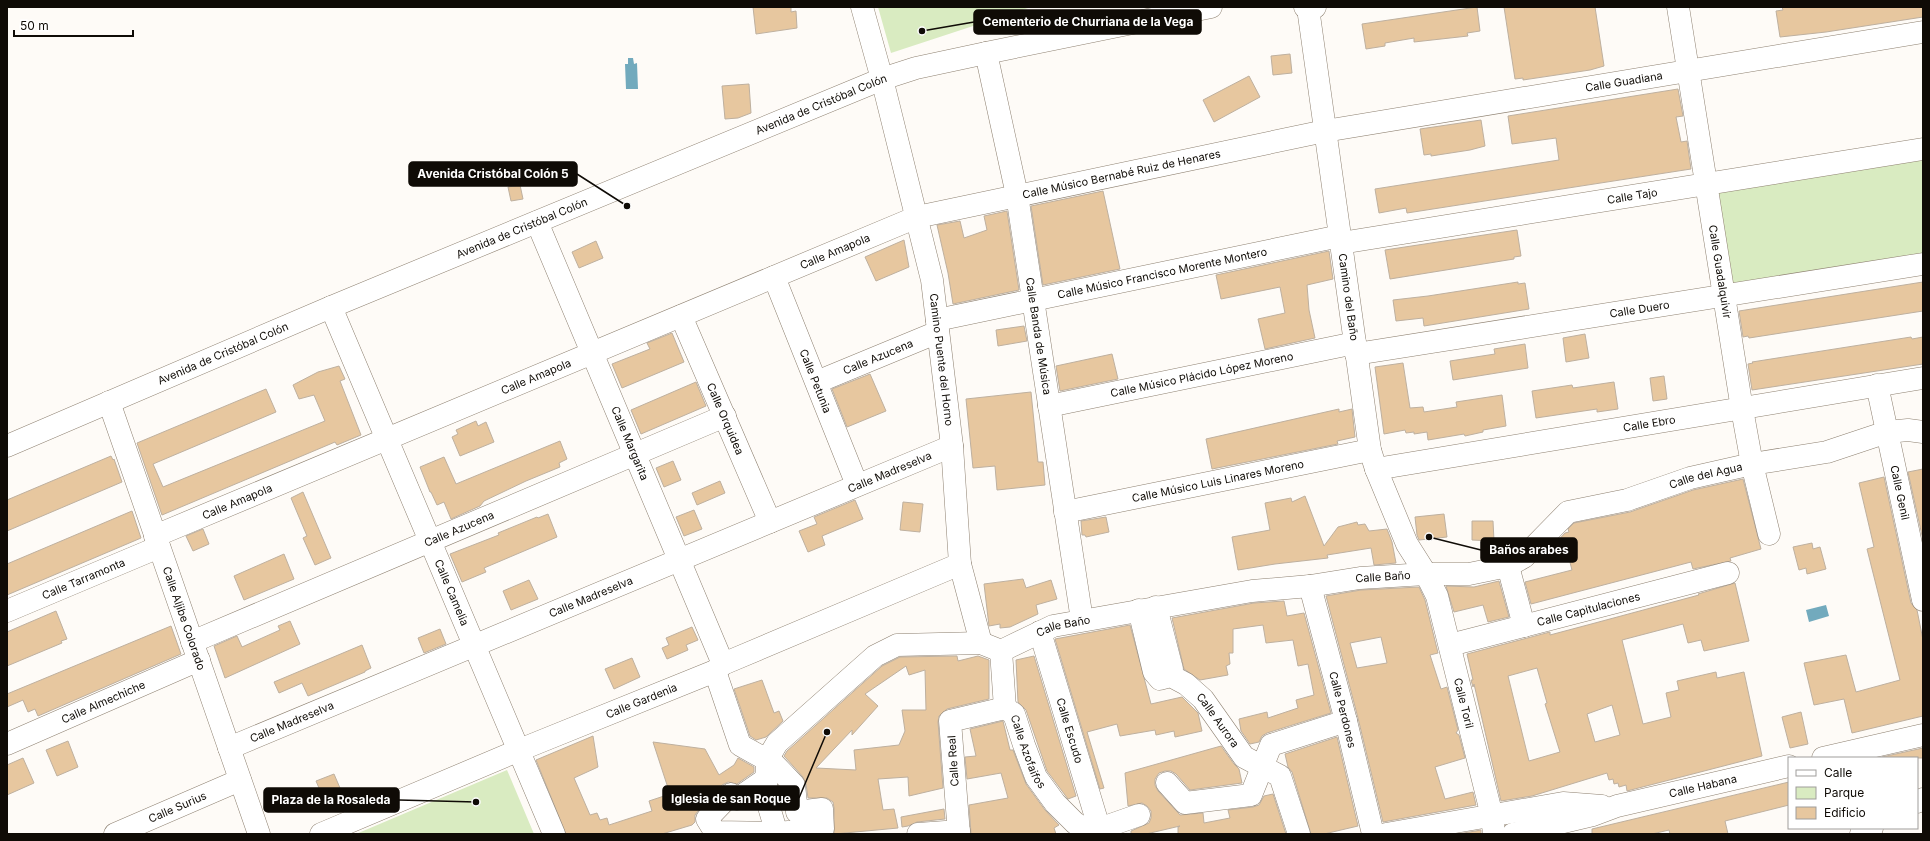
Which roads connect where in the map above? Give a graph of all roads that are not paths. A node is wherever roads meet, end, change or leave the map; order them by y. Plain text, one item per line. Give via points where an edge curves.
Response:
1 (862, 7) edge
2 (1211, 7) edge
3 (1309, 7) edge
4 (1678, 7) edge
5 (1923, 32) edge
6 (986, 53) junction
7 (1688, 72) junction
8 (882, 79) junction
9 (1325, 130) junction
10 (1923, 148) edge
11 (1706, 184) junction
12 (1017, 195) junction
13 (917, 217) junction
14 (537, 222) junction
15 (1340, 239) junction
16 (1923, 264) edge
17 (774, 277) junction
18 (1724, 297) junction
19 (1034, 300) junction
20 (331, 307) junction
21 (681, 316) junction
22 (938, 326) junction
23 (1356, 349) junction
24 (592, 353) junction
25 (1923, 378) edge
26 (817, 382) junction
27 (1877, 385) junction
28 (109, 402) junction
29 (1049, 406) junction
30 (1742, 409) junction
31 (725, 416) junction
32 (1887, 432) junction
33 (1923, 432) edge
34 (386, 439) junction
35 (7, 446) edge
36 (952, 446) junction
37 (635, 454) junction
38 (1373, 459) junction
39 (1752, 464) junction
40 (857, 485) junction
41 (1065, 512) junction
42 (770, 522) junction
43 (1769, 534) dead end
44 (157, 541) junction
45 (429, 542) junction
46 (679, 560) junction
47 (960, 564) junction
48 (1508, 566) junction
49 (1728, 573) dead end
50 (1426, 574) junction
51 (1310, 586) junction
52 (1923, 600) edge
53 (1147, 609) junction
54 (7, 611) edge
55 (1082, 620) junction
56 (1524, 626) junction
57 (1040, 632) junction
58 (981, 643) junction
59 (1450, 645) junction
60 (473, 646) junction
61 (196, 651) junction
62 (1001, 651) junction
63 (719, 667) junction
64 (1005, 708) junction
65 (1346, 721) junction
66 (1923, 735) edge
67 (7, 744) edge
68 (229, 748) junction
69 (517, 751) junction
70 (1827, 757) edge
71 (1262, 766) junction
72 (1788, 766) edge
73 (766, 776) junction
74 (240, 780) junction
75 (1167, 783) dead end
76 (1617, 806) junction
77 (1140, 815) dead end
78 (1493, 825) edge
79 (707, 830) edge
80 (1098, 832) edge
81 (959, 833) edge
82 (115, 834) edge
83 (259, 834) edge
84 (321, 834) edge
85 (554, 834) edge
86 (777, 834) edge
87 (918, 834) edge
88 (1299, 834) edge
89 (1373, 834) edge
90 (1386, 834) edge
91 (1513, 834) edge

1 - 8 street, Camino Puente del Horno
2 - 6 street, Avenida de Cristóbal Colón
3 - 9 street, Camino del Baño
4 - 7 street, Calle Guadalquivir
5 - 7 street, Calle Guadiana
6 - 8 street, Avenida de Cristóbal Colón via 916,68
6 - 12 street, Calle Banda de Música
7 - 9 street, Calle Guadiana
7 - 11 street, Calle Guadalquivir
8 - 13 street, Camino Puente del Horno
8 - 14 street, Avenida de Cristóbal Colón
9 - 12 street, Calle Músico Bernabé Ruiz de Henares
9 - 15 street, Camino del Baño
10 - 11 street, Calle Tajo
11 - 15 street, Calle Tajo
11 - 18 street, Calle Guadalquivir
12 - 13 street, Calle Músico Bernabé Ruiz de Henares
12 - 19 street, Calle Banda de Música
13 - 17 street, Calle Amapola
13 - 22 street, Camino Puente del Horno via 932,280
14 - 20 street, Avenida de Cristóbal Colón
14 - 24 street, Calle Margarita
15 - 19 street, Calle Músico Francisco Morente Montero
15 - 23 street, Camino del Baño
16 - 18 street, Calle Duero
17 - 21 street, Calle Amapola
17 - 26 street, Calle Petunia
18 - 23 street, Calle Duero
18 - 30 street, Calle Guadalquivir
19 - 22 street, Calle Músico Francisco Morente Montero
19 - 29 street, Calle Banda de Música
20 - 28 street, Avenida de Cristóbal Colón
20 - 34 street, Calle Camelia
21 - 24 street, Calle Amapola
21 - 31 street, Calle Orquidea
22 - 26 street, Calle Azucena
22 - 36 street, Camino Puente del Horno
23 - 29 street, Calle Músico Plácido López Moreno
23 - 38 street, Camino del Baño
24 - 34 street, Calle Amapola
24 - 37 street, Calle Margarita
25 - 27 street, Calle Ebro
26 - 40 street, Calle Petunia
27 - 30 street, Calle Ebro
27 - 32 street, Calle Genil
28 - 35 street, Avenida de Cristóbal Colón
28 - 44 street, Calle Aljibe Colorado
29 - 41 street, Calle Banda de Música
30 - 38 street, Calle Ebro
30 - 39 street, Calle Guadalquivir
31 - 37 street, Calle Azucena
31 - 42 street, Calle Orquidea
32 - 33 street, Calle del Agua
32 - 39 street, Calle del Agua via 1827,452
32 - 52 street, Calle Genil
34 - 44 street, Calle Amapola
34 - 45 street, Calle Camelia
36 - 40 street, Calle Madreselva
36 - 47 street, Camino Puente del Horno
37 - 45 street, Calle Azucena
37 - 46 street, Calle Margarita
38 - 41 street, Calle Músico Luis Linares Moreno
38 - 50 street, Camino del Baño via 1407,544
39 - 43 street, Calle Guadalquivir
39 - 48 street, Calle del Agua via 1690,478 1627,500 1568,512 1524,557
40 - 42 street, Calle Madreselva
41 - 55 street, Calle Banda de Música
42 - 46 street, Calle Madreselva
44 - 54 street, Calle Tarramonta
44 - 61 street, Calle Aljibe Colorado
45 - 60 street, Calle Camelia
45 - 61 street, Calle Azucena
46 - 60 street, Calle Madreselva
46 - 63 street, Calle Margarita
47 - 58 street, Camino Puente del Horno
47 - 63 street, Calle Gardenia
48 - 50 street, Calle del Agua via 1469,574
48 - 56 street
49 - 56 street, Calle Capitulaciones
50 - 51 street, Calle Baño via 1360,578
50 - 59 street, Calle Toril via 1437,596
51 - 53 street, Calle Baño via 1252,591
51 - 65 street, Calle Perdones
53 - 55 street, Calle Baño
53 - 71 street, Calle Aurora via 1172,669 1171,676 1186,684 1203,699 1244,757
55 - 57 street, Calle Baño via 1053,626
56 - 59 street, Calle Capitulaciones
57 - 62 street, Calle Baño
57 - 80 street, Calle Escudo
58 - 62 street
58 - 73 street via 897,645 875,656 777,743
59 - 78 street, Calle Toril
60 - 68 street, Calle Madreselva
60 - 69 street, Calle Camelia
61 - 67 street, Calle Almechiche
61 - 68 street, Calle Aljibe Colorado
62 - 64 street, Calle Azofaifos
63 - 69 street, Calle Gardenia
63 - 73 street, Calle Margarita via 740,745
64 - 80 street, Calle Azofaifos via 1014,714 1036,777 1054,803 1075,823
64 - 81 street, Calle Real via 950,721
65 - 71 street via 1271,745
65 - 89 street, Calle Perdones
66 - 70 street
68 - 74 street, Calle Aljibe Colorado
69 - 84 street, Calle Gardenia
69 - 85 street, Calle Camelia
71 - 75 street via 1251,795 1185,803
71 - 88 street, Calle Aurora via 1280,776
72 - 76 street, Calle Habana
73 - 79 street via 737,799 731,794 707,819
73 - 86 street via 769,807
73 - 86 street via 774,764 794,786 797,812 822,809 824,829
74 - 82 street, Calle Surius
74 - 83 street, Calle Aljibe Colorado
76 - 78 street, Calle Habana via 1564,803
76 - 91 street, Calle Habana via 1593,815
77 - 80 street
78 - 90 street, Calle Habana
79 - 86 street
81 - 87 street

